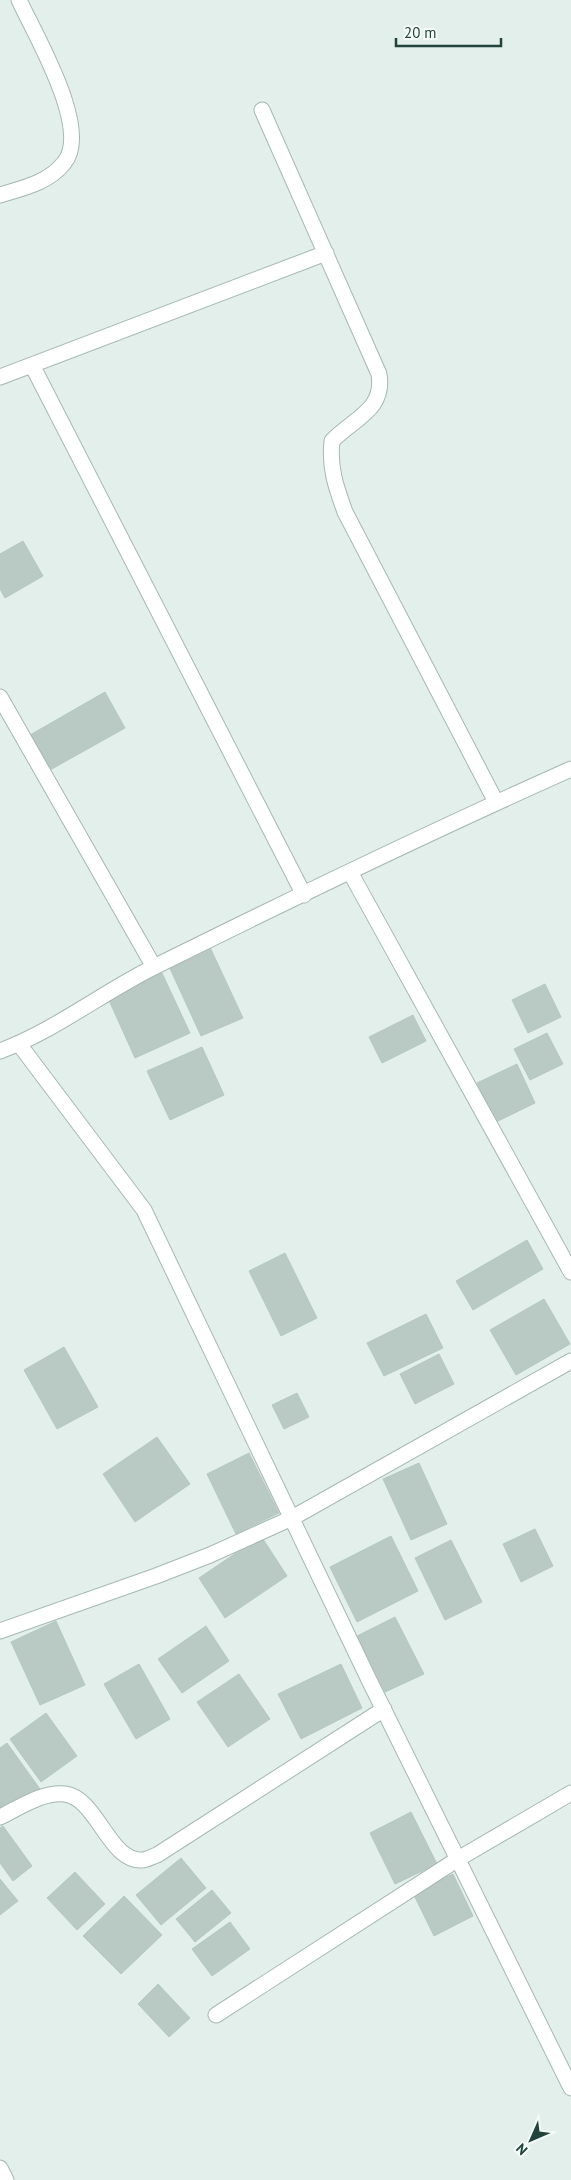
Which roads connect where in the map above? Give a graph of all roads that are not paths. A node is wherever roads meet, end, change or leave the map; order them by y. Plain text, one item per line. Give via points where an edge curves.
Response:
1 (19, 0) edge
2 (262, 110) dead end
3 (0, 195) edge
4 (326, 253) junction
5 (32, 365) junction
6 (0, 377) edge
7 (0, 697) edge
8 (571, 769) edge
9 (496, 802) junction
10 (350, 872) junction
11 (304, 895) junction
12 (154, 967) junction
13 (19, 1044) junction
14 (0, 1051) edge
15 (571, 1272) edge
16 (571, 1361) edge
17 (292, 1518) junction
18 (0, 1631) edge
19 (384, 1709) junction
20 (571, 1793) edge
21 (0, 1817) edge
22 (458, 1859) junction
23 (216, 2014) dead end
24 (571, 2088) edge
25 (0, 2168) edge
26 (6, 2180) edge

1 - 3 street via 67,103 74,140 65,163 44,181
2 - 4 street
4 - 5 street
4 - 9 street via 371,350 382,388 378,399 332,441 332,474 345,512
5 - 6 street
5 - 11 street
7 - 12 street
8 - 9 street
9 - 10 street
10 - 11 street
10 - 15 street
11 - 12 street
12 - 13 street
13 - 14 street
13 - 17 street via 144,1210
16 - 17 street
17 - 18 street via 156,1576
17 - 19 street
19 - 21 street via 157,1855 142,1860 128,1856 82,1803 66,1794 38,1798
19 - 22 street
20 - 22 street
22 - 23 street
22 - 24 street
25 - 26 street

